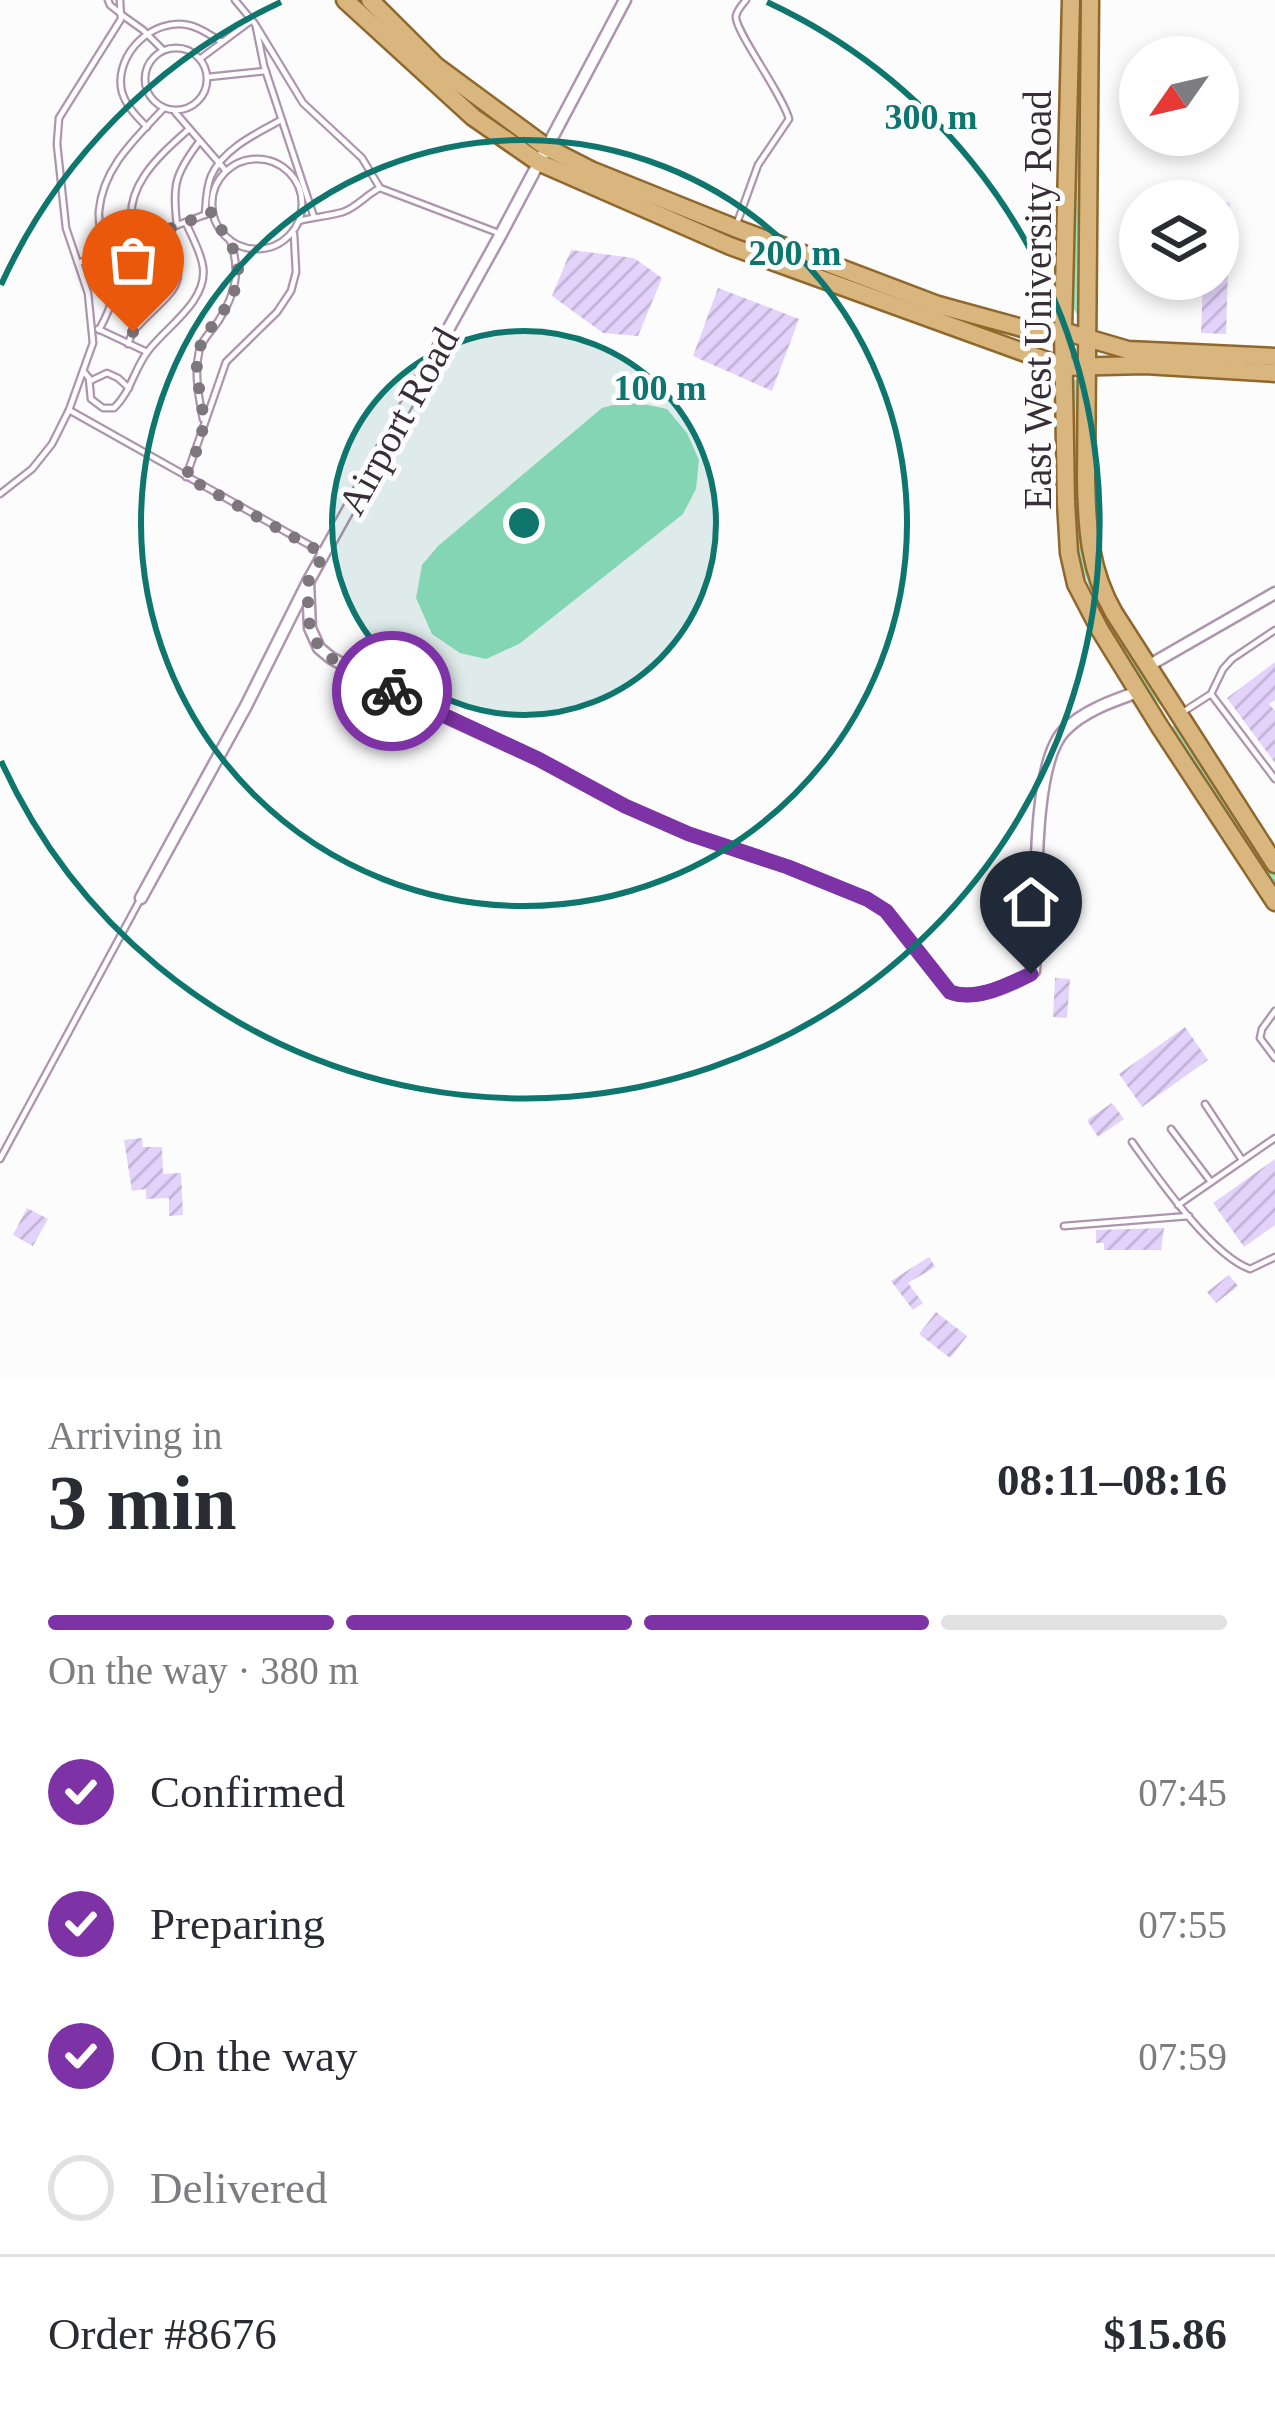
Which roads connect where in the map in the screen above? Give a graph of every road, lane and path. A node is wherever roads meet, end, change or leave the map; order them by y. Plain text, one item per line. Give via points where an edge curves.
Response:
1 (108, 0) edge
2 (120, 0) edge
3 (235, 0) edge
4 (345, 0) edge
5 (370, 0) edge
6 (625, 0) edge
7 (746, 0) edge
8 (1071, 0) edge
9 (1090, 0) edge
10 (121, 14) junction
11 (254, 22) junction
12 (146, 33) junction
13 (222, 42) junction
14 (163, 50) junction
15 (201, 58) junction
16 (266, 71) junction
17 (208, 77) junction
18 (164, 108) junction
19 (173, 110) junction
20 (281, 120) junction
21 (147, 127) junction
22 (189, 129) junction
23 (199, 142) junction
24 (542, 155) junction
25 (220, 164) junction
26 (226, 171) junction
27 (380, 188) junction
28 (209, 214) junction
29 (314, 217) junction
30 (299, 221) junction
31 (186, 223) junction
32 (178, 226) junction
33 (735, 229) junction
34 (293, 232) junction
35 (501, 234) junction
36 (158, 235) junction
37 (230, 240) junction
38 (136, 242) junction
39 (106, 254) junction
40 (78, 263) junction
41 (96, 328) junction
42 (1063, 331) junction
43 (133, 332) junction
44 (1088, 339) junction
45 (128, 344) junction
46 (147, 352) junction
47 (1275, 357) edge
48 (1064, 367) junction
49 (1088, 367) junction
50 (84, 372) junction
51 (1275, 373) edge
52 (90, 381) junction
53 (129, 388) junction
54 (69, 410) junction
55 (204, 424) junction
56 (186, 477) junction
57 (0, 494) edge
58 (324, 554) junction
59 (308, 582) junction
60 (1275, 593) edge
61 (1275, 630) edge
62 (1148, 666) junction
63 (1138, 692) junction
64 (1211, 694) junction
65 (1179, 715) junction
66 (1275, 779) edge
67 (1275, 864) edge
68 (141, 898) joint
69 (1275, 902) edge
70 (1275, 1011) edge
71 (1275, 1058) edge
72 (1205, 1104) dead end
73 (1172, 1129) dead end
74 (1275, 1138) edge
75 (1132, 1142) dead end
76 (0, 1159) edge
77 (1242, 1160) junction
78 (1211, 1182) junction
79 (1178, 1205) junction
80 (1189, 1216) junction
81 (1064, 1226) dead end
82 (1275, 1257) edge

1 - 10 lane
2 - 10 lane
3 - 11 lane
4 - 24 main road via 473,117
5 - 24 main road
6 - 24 street, Airport Road
7 - 33 lane via 738,28 789,118 758,165
8 - 42 main road, East West University Road
9 - 44 main road, East West University Road
10 - 12 lane
10 - 40 lane via 59,118 66,228
11 - 13 lane
11 - 16 lane
11 - 27 lane via 303,103 362,158
12 - 13 lane via 184,24
12 - 14 lane
12 - 21 lane via 121,82
13 - 15 lane
14 - 15 lane
14 - 18 lane via 144,77 149,96
15 - 17 lane
16 - 17 lane
16 - 20 lane
17 - 19 lane via 200,99
18 - 19 lane
18 - 21 lane
19 - 22 lane
20 - 25 lane
20 - 29 lane
21 - 39 lane via 116,160 103,190
22 - 23 lane
22 - 38 lane via 134,193
23 - 25 lane
23 - 32 lane via 177,175
24 - 33 main road
24 - 35 street, Airport Road
24 - 48 main road via 730,246
25 - 26 lane
25 - 28 lane via 208,184
26 - 28 lane
26 - 30 lane via 252,158 285,168 300,187
27 - 29 lane via 345,212
27 - 35 lane
28 - 31 lane
28 - 37 lane
29 - 30 lane
30 - 34 lane
31 - 32 lane
31 - 46 lane via 203,283
32 - 36 lane
33 - 42 main road via 938,305 1036,332
34 - 37 lane via 263,249
34 - 55 lane via 291,291 226,362
35 - 58 street, Airport Road
36 - 38 lane
36 - 43 lane via 179,278
37 - 55 lane via 236,284 198,354
38 - 39 lane
38 - 43 lane via 145,287
39 - 40 lane
39 - 41 lane via 113,296
40 - 41 lane
41 - 45 lane
41 - 50 lane
42 - 44 main road
42 - 48 main road, East West University Road
43 - 45 lane
44 - 47 main road via 1128,350
44 - 49 main road, East West University Road
45 - 46 lane
46 - 53 lane
48 - 49 main road
48 - 63 main road, East West University Road via 1076,584
49 - 51 main road
49 - 62 main road, East West University Road via 1089,547 1105,598
50 - 52 lane
50 - 54 lane
52 - 53 lane via 107,373
52 - 53 lane via 103,409 114,408
54 - 56 lane
54 - 57 lane via 32,469
55 - 56 lane
56 - 58 lane
58 - 59 street, Airport Road
59 - 63 street via 310,628 331,658 646,815 867,899 960,996 1034,971 1040,800 1052,752 1080,719
59 - 68 street, Airport Road
60 - 62 street
61 - 64 lane via 1232,659
62 - 65 main road, East West University Road
63 - 69 main road, East West University Road
64 - 65 lane
64 - 66 lane
65 - 67 main road, East West University Road
68 - 76 lane, Airport Road
70 - 71 lane via 1260,1038
72 - 77 lane
73 - 78 lane
74 - 77 lane
75 - 79 lane
77 - 78 lane
78 - 79 lane
79 - 80 lane
80 - 81 lane
80 - 82 lane via 1243,1267

